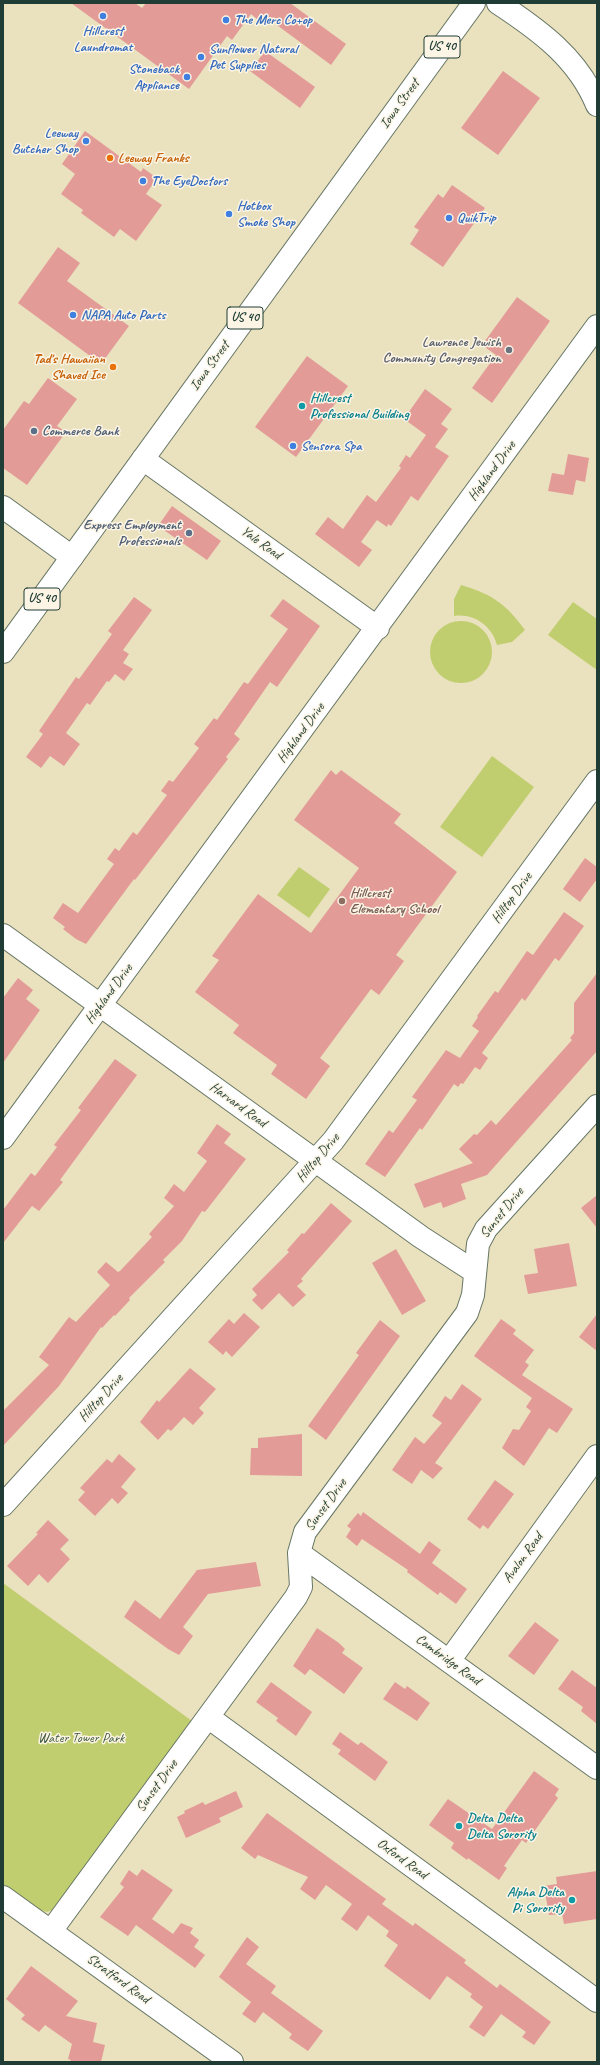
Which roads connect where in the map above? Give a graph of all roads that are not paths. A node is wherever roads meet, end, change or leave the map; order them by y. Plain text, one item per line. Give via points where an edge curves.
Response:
1 (474, 3) edge
2 (498, 3) edge
3 (597, 105) edge
4 (597, 326) edge
5 (143, 459) junction
6 (3, 507) edge
7 (72, 557) junction
8 (378, 628) junction
9 (3, 652) edge
10 (597, 781) edge
11 (3, 935) edge
12 (100, 1006) junction
13 (597, 1106) edge
14 (3, 1138) edge
15 (316, 1162) junction
16 (475, 1272) junction
17 (597, 1456) edge
18 (3, 1505) edge
19 (299, 1553) junction
20 (449, 1661) junction
21 (208, 1717) junction
22 (597, 1768) edge
23 (3, 1897) edge
24 (51, 1931) junction
25 (597, 2002) edge
26 (232, 2062) edge

1 - 5 main road, Iowa Street / US 40
2 - 3 main road via 561,49 585,82
4 - 8 main road, Highland Drive
5 - 7 main road, Iowa Street / US 40
5 - 8 main road, Yale Road
6 - 7 main road
7 - 9 main road, Iowa Street / US 40
8 - 12 main road, Highland Drive
10 - 15 main road, Hilltop Drive via 376,1085
11 - 12 main road, Harvard Road
12 - 14 main road, Highland Drive
12 - 15 main road, Harvard Road
13 - 16 main road, Sunset Drive via 486,1228 478,1244
15 - 16 main road, Harvard Road
15 - 18 main road, Hilltop Drive
16 - 19 main road, Sunset Drive via 473,1295 467,1313 311,1523 305,1532
17 - 20 main road, Avalon Road
19 - 20 main road, Cambridge Road
19 - 21 main road, Sunset Drive via 302,1579 296,1597
20 - 22 main road, Cambridge Road
21 - 24 main road, Sunset Drive
21 - 25 main road, Oxford Road
23 - 24 main road, Stratford Road
24 - 26 main road, Stratford Road

